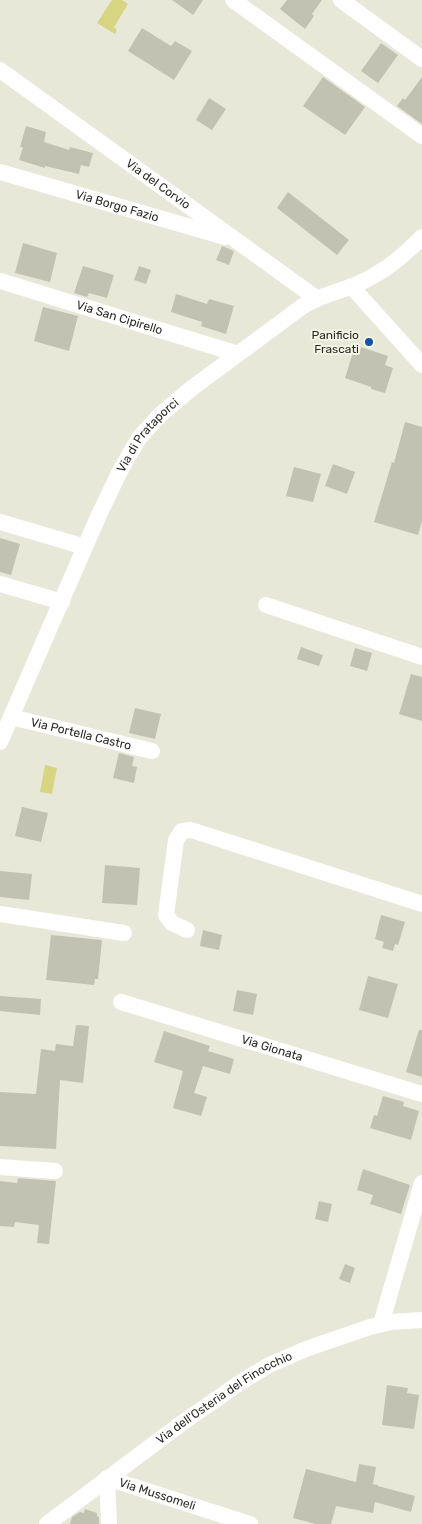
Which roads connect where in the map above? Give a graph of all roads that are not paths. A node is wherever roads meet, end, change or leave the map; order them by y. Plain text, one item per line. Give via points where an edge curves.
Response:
1 (233, 0) edge
2 (341, 0) edge
3 (422, 59) edge
4 (0, 70) edge
5 (422, 136) edge
6 (0, 172) edge
7 (422, 237) edge
8 (236, 240) junction
9 (0, 281) edge
10 (351, 286) junction
11 (316, 298) junction
12 (238, 354) junction
13 (422, 365) edge
14 (0, 522) edge
15 (85, 547) junction
16 (0, 584) edge
17 (62, 602) junction
18 (266, 605) dead end
19 (422, 657) edge
20 (11, 717) junction
21 (0, 742) edge
22 (152, 751) dead end
23 (422, 904) edge
24 (0, 914) edge
25 (188, 930) dead end
26 (124, 933) dead end
27 (121, 1002) dead end
28 (422, 1094) edge
29 (0, 1167) edge
30 (55, 1171) dead end
31 (422, 1183) edge
32 (422, 1320) edge
33 (381, 1324) junction
34 (107, 1478) junction
35 (48, 1524) edge
36 (109, 1524) edge
37 (250, 1524) edge

1 - 5 street
2 - 3 street
4 - 8 street, Via del Corvio
6 - 8 street, Via Borgo Fazio
7 - 10 street, Via di Prataporci via 387,268
8 - 11 street, Via del Corvio
9 - 12 street, Via San Cipirello
10 - 11 street, Via di Prataporci
10 - 13 street
11 - 12 street, Via di Prataporci
12 - 15 street, Via di Prataporci via 192,388 143,433 119,473
14 - 15 street
15 - 17 street, Via di Prataporci
16 - 17 street
17 - 20 street, Via di Prataporci
18 - 19 street
20 - 21 street, Via di Prataporci
20 - 22 street, Via Portella Castro
23 - 25 street via 187,830 182,831 176,840 166,915 172,923
24 - 26 street
27 - 28 street, Via Gionata
29 - 30 street
31 - 33 street
32 - 33 street, Via dell'Osteria del Finocchio
33 - 34 street, Via dell'Osteria del Finocchio via 269,1365
34 - 35 street, Via dell'Osteria del Finocchio
34 - 36 street, Via Mussomeli
34 - 37 street, Via Mussomeli

